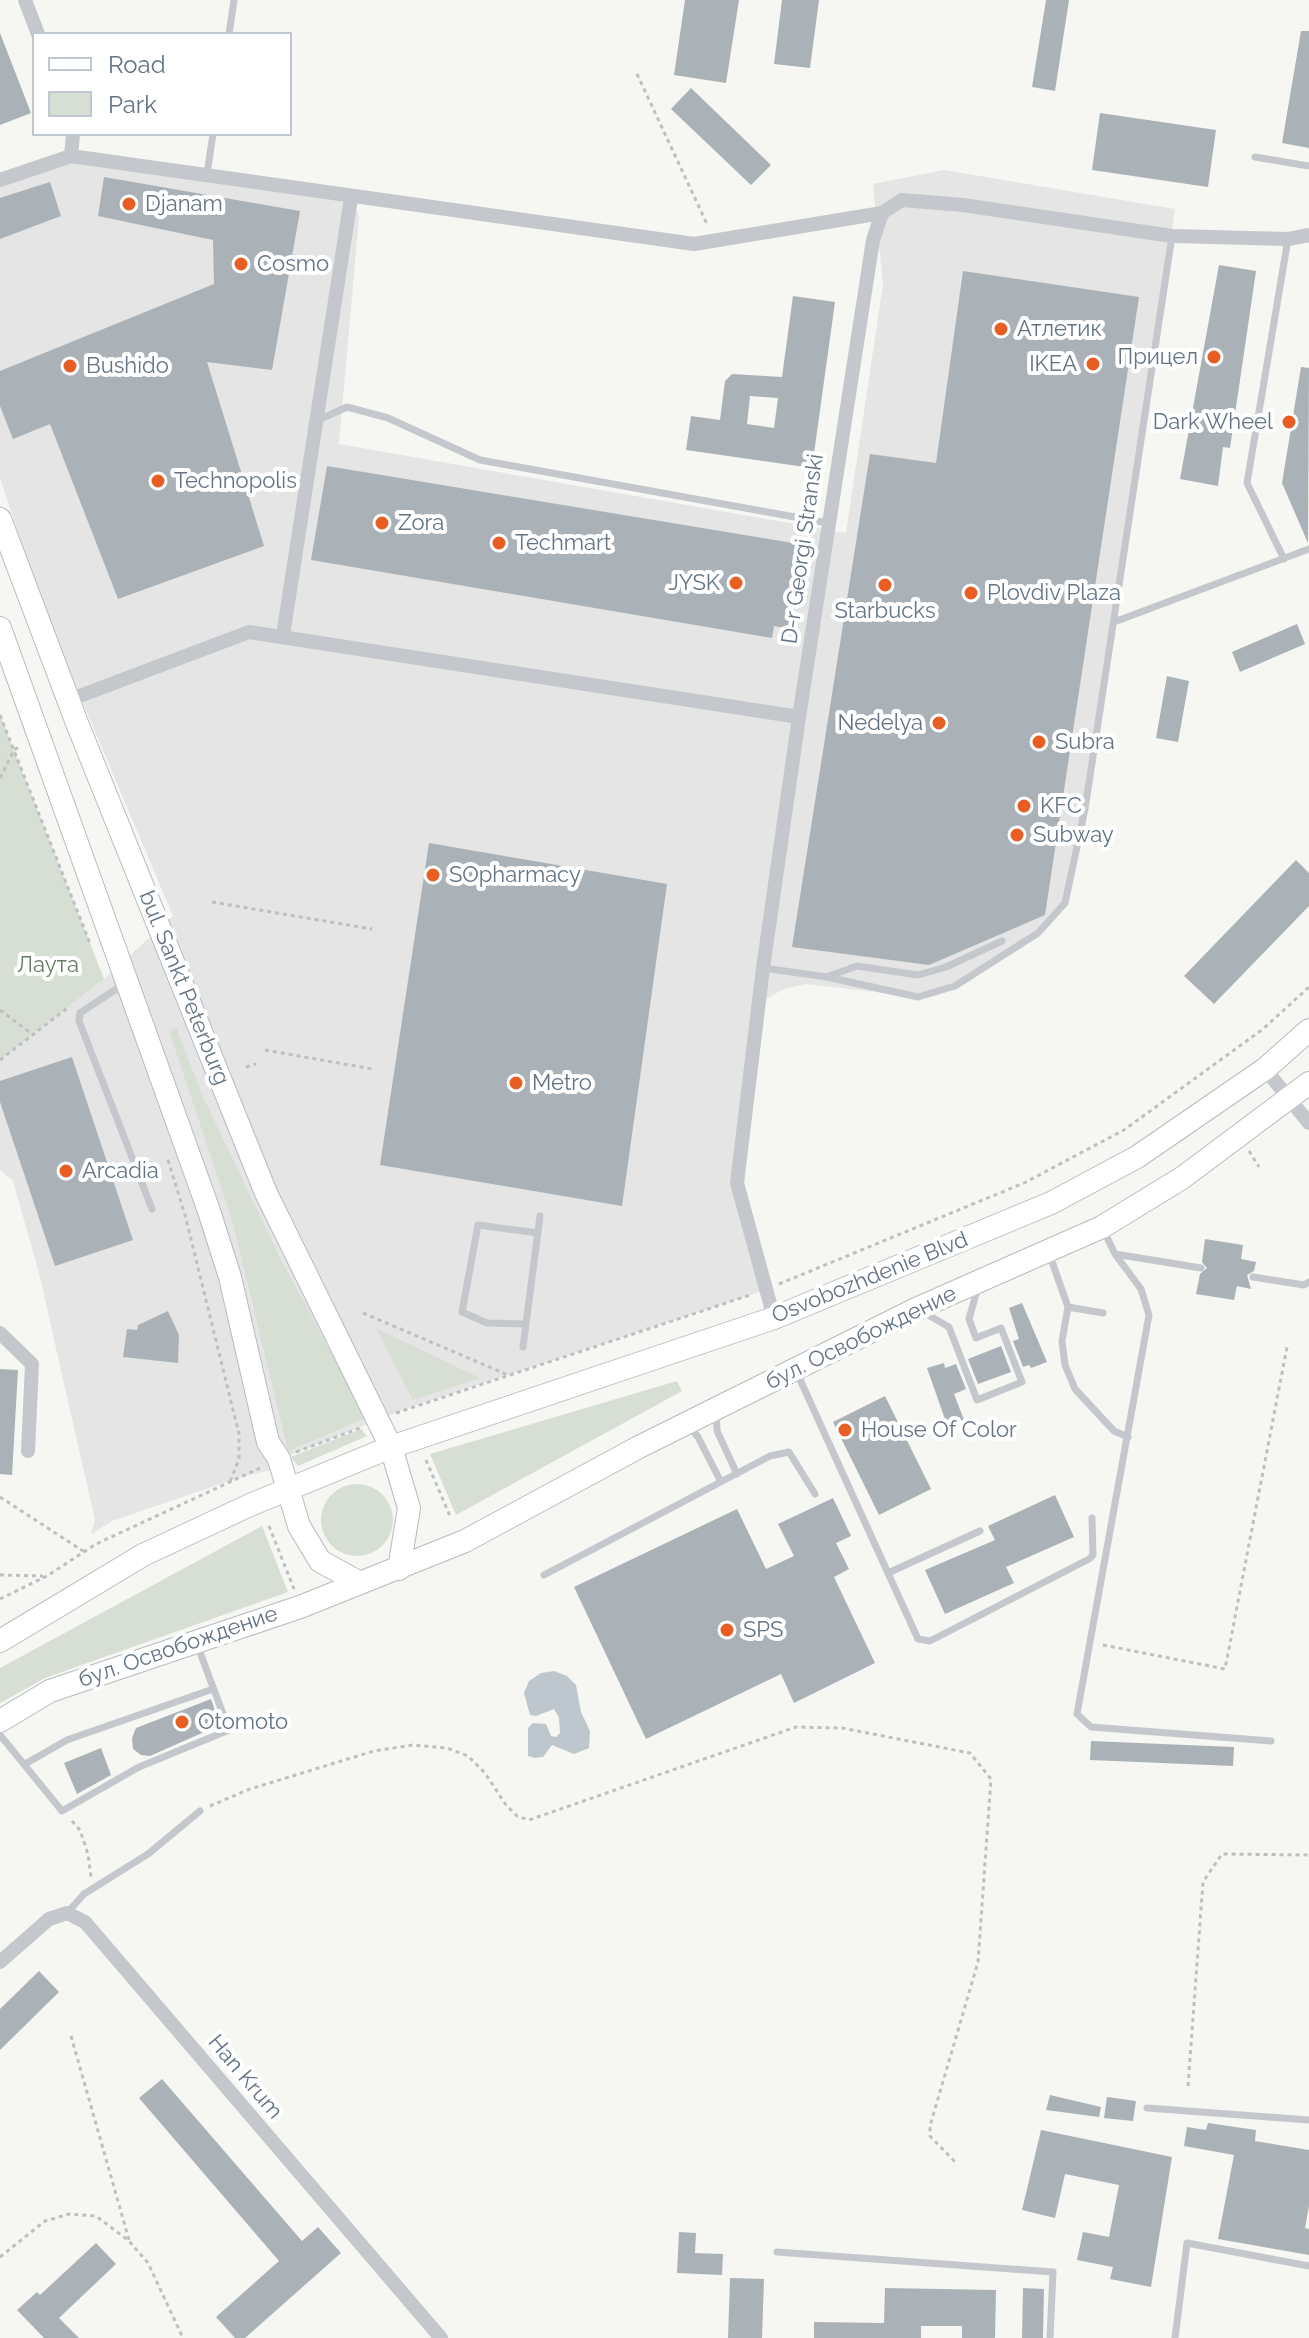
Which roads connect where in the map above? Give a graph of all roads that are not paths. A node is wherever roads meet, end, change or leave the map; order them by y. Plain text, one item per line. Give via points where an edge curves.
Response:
1 (25, 0) edge
2 (234, 0) edge
3 (37, 32) edge
4 (229, 32) edge
5 (73, 136) edge
6 (213, 136) edge
7 (71, 156) junction
8 (1255, 157) dead end
9 (1309, 166) edge
10 (206, 176) junction
11 (0, 180) edge
12 (351, 198) junction
13 (882, 213) junction
14 (1309, 235) edge
15 (1172, 236) junction
16 (1288, 239) junction
17 (314, 422) junction
18 (0, 519) edge
19 (830, 523) junction
20 (1309, 549) edge
21 (1284, 559) junction
22 (1114, 622) junction
23 (0, 628) edge
24 (283, 635) junction
25 (69, 700) junction
26 (799, 717) junction
27 (1002, 941) dead end
28 (763, 968) junction
29 (827, 977) junction
30 (129, 980) junction
31 (1309, 1030) edge
32 (1265, 1069) junction
33 (1309, 1083) edge
34 (1290, 1099) junction
35 (1309, 1123) edge
36 (152, 1209) dead end
37 (540, 1216) dead end
38 (1102, 1227) junction
39 (538, 1233) junction
40 (1049, 1251) junction
41 (1115, 1254) junction
42 (1201, 1268) dead end
43 (1253, 1277) dead end
44 (981, 1281) junction
45 (1309, 1282) edge
46 (1068, 1307) junction
47 (916, 1309) junction
48 (1103, 1313) dead end
49 (774, 1318) junction
50 (526, 1324) junction
51 (0, 1333) edge
52 (523, 1347) dead end
53 (795, 1369) junction
54 (717, 1409) junction
55 (686, 1424) junction
56 (1128, 1437) junction
57 (391, 1447) junction
58 (28, 1451) dead end
59 (737, 1474) junction
60 (721, 1482) junction
61 (287, 1490) junction
62 (815, 1494) dead end
63 (1092, 1518) dead end
64 (980, 1531) dead end
65 (399, 1569) junction
66 (888, 1573) junction
67 (544, 1575) dead end
68 (360, 1583) junction
69 (0, 1641) edge
70 (196, 1641) junction
71 (213, 1689) junction
72 (0, 1721) edge
73 (0, 1735) edge
74 (1271, 1741) dead end
75 (25, 1764) junction
76 (200, 1811) road end
77 (67, 1913) junction
78 (0, 1962) edge
79 (1147, 2108) dead end
80 (1309, 2120) edge
81 (777, 2252) dead end
82 (1309, 2266) edge
83 (441, 2338) edge
84 (1050, 2338) edge
85 (1175, 2338) edge

1 - 3 street
2 - 4 lane
5 - 7 street
6 - 10 lane
7 - 10 street
7 - 11 street
8 - 9 lane
10 - 12 street
12 - 13 street via 694,244
12 - 17 street
13 - 15 street via 902,200
13 - 19 street, D-r Georgi Stranski via 873,240
14 - 16 street
15 - 16 street
15 - 22 lane
16 - 21 lane via 1247,483
17 - 19 lane via 347,407 388,418 480,460
17 - 24 street
18 - 25 main road, bul. Sankt Peterburg
19 - 26 street, D-r Georgi Stranski
20 - 21 lane
21 - 22 lane
22 - 29 lane via 1065,903 1038,933 955,986 918,997
23 - 30 main road, bul. Sankt Peterburg
24 - 25 street via 249,632
24 - 26 street
25 - 57 main road, bul. Sankt Peterburg via 266,1193
26 - 28 street, D-r Georgi Stranski
27 - 29 lane via 918,975 857,966
28 - 29 lane
28 - 49 street, D-r Georgi Stranski via 737,1183
30 - 36 lane via 80,1013 79,1021
30 - 61 main road, bul. Sankt Peterburg via 230,1277 268,1442
31 - 32 main road, Osvobozhdenie Blvd
32 - 34 street
32 - 49 main road, Osvobozhdenie Blvd via 1137,1157 1051,1203
33 - 34 main road, бул. Освобождение
34 - 35 street
34 - 38 main road, бул. Освобождение via 1182,1178
37 - 39 lane
38 - 40 main road, бул. Освобождение
38 - 41 lane
39 - 50 lane
39 - 50 lane via 478,1225 462,1312 487,1323
40 - 44 main road, бул. Освобождение
40 - 46 lane
41 - 42 lane
41 - 56 lane via 1141,1289 1149,1315
43 - 45 lane
44 - 47 main road, бул. Освобождение
44 - 47 lane via 969,1319 976,1338 1001,1328 1022,1382 977,1400 949,1327
46 - 48 lane
46 - 56 lane via 1062,1341 1075,1389 1114,1431
47 - 53 main road, бул. Освобождение
49 - 57 main road, Osvobozhdenie Blvd
50 - 52 lane
51 - 58 street via 32,1364
53 - 54 main road, бул. Освобождение
53 - 66 lane
54 - 55 main road, бул. Освобождение
54 - 59 lane via 717,1431
55 - 60 lane
55 - 65 main road, бул. Освобождение via 465,1541
56 - 74 lane via 1077,1714 1091,1727
57 - 61 main road, Osvobozhdenie Blvd
57 - 65 main road, bul. Sankt Peterburg via 409,1508
59 - 60 lane
59 - 62 lane via 789,1452
60 - 67 lane
61 - 68 main road, bul. Sankt Peterburg via 307,1546 320,1561
61 - 69 main road via 143,1555
63 - 66 lane via 1091,1558 930,1641 918,1639
64 - 66 lane
65 - 68 main road, бул. Освобождение
68 - 70 main road, бул. Освобождение
70 - 71 lane
70 - 72 main road, бул. Освобождение via 50,1691
71 - 75 lane via 67,1740
71 - 75 lane via 229,1730 139,1767 62,1811
73 - 75 lane
76 - 77 lane
77 - 78 street via 49,1919
77 - 83 street, Han Krum via 85,1922
79 - 80 lane
81 - 84 lane via 1053,2272
82 - 85 lane via 1187,2243

